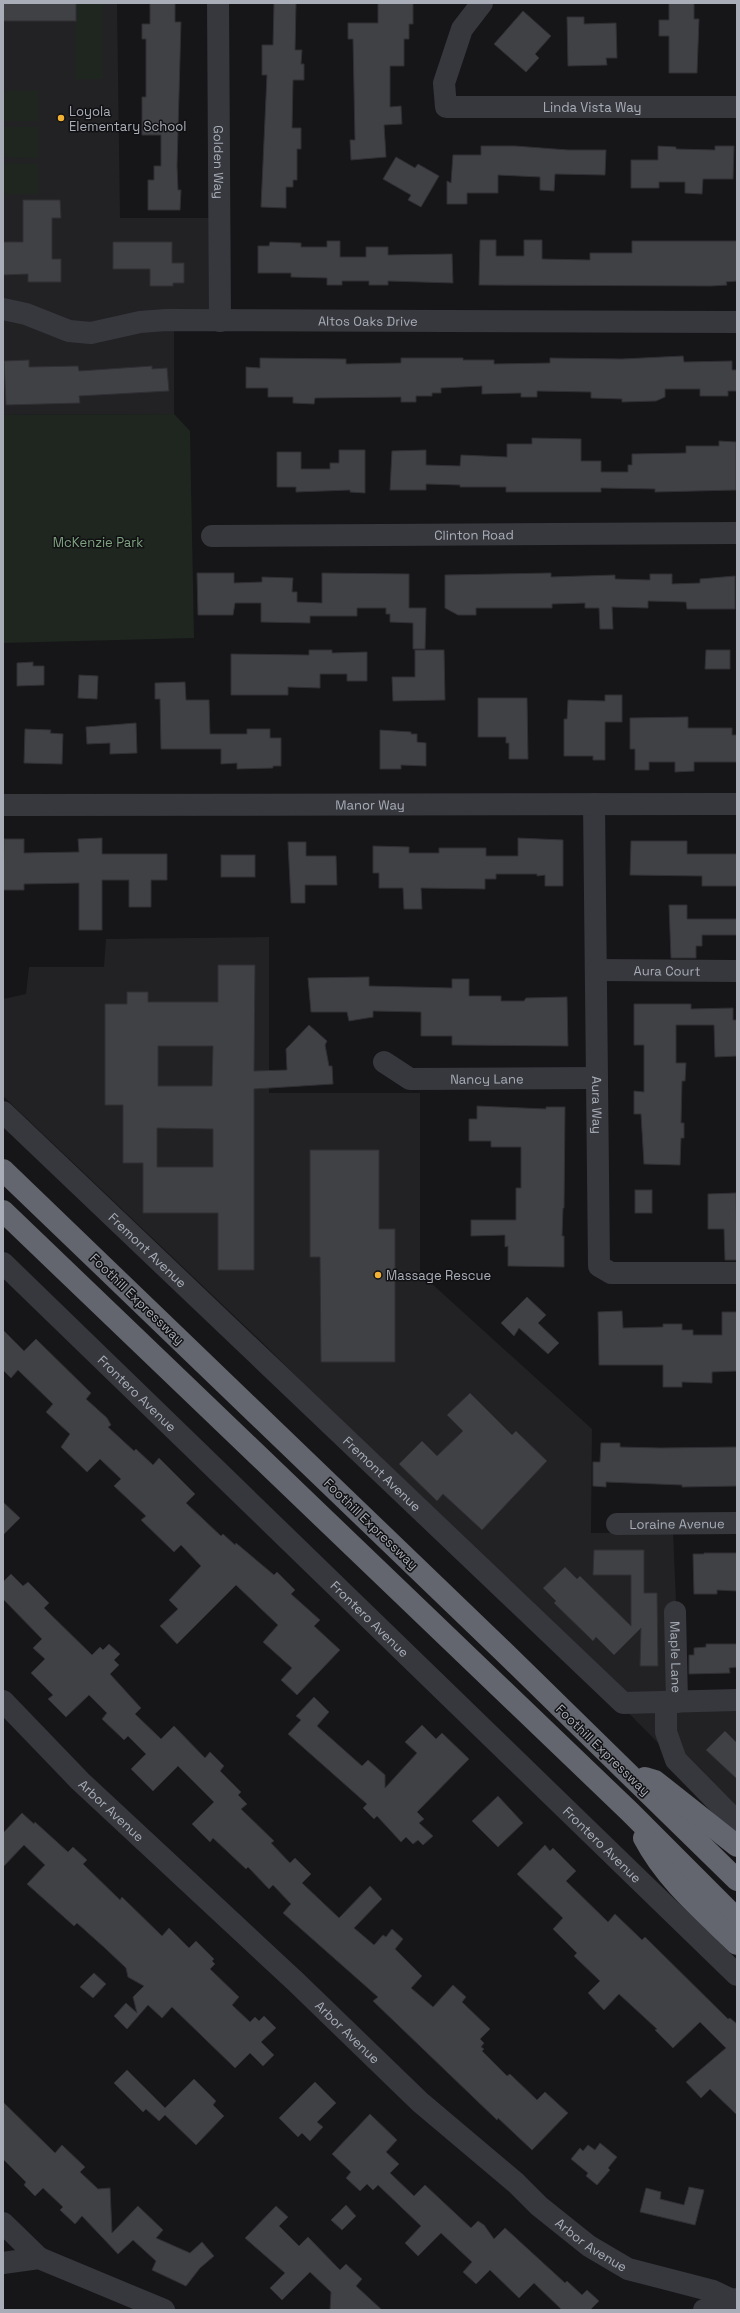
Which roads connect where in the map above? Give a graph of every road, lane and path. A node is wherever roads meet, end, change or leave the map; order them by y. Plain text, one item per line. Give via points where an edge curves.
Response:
1 (218, 3) edge
2 (482, 3) edge
3 (737, 107) edge
4 (3, 309) edge
5 (220, 321) junction
6 (737, 322) edge
7 (737, 533) edge
8 (212, 536) dead end
9 (594, 804) junction
10 (737, 804) edge
11 (3, 805) edge
12 (597, 970) junction
13 (737, 971) edge
14 (384, 1062) dead end
15 (596, 1078) junction
16 (3, 1112) edge
17 (3, 1170) edge
18 (3, 1211) edge
19 (3, 1263) edge
20 (737, 1273) edge
21 (737, 1523) edge
22 (617, 1524) dead end
23 (675, 1612) dead end
24 (737, 1700) edge
25 (3, 1701) edge
26 (671, 1702) junction
27 (622, 1769) junction
28 (630, 1812) junction
29 (737, 1822) edge
30 (737, 1846) edge
31 (737, 1880) edge
32 (737, 1919) edge
33 (737, 1944) edge
34 (737, 1975) edge
35 (3, 2223) edge
36 (39, 2258) junction
37 (3, 2263) edge
38 (735, 2303) edge
39 (164, 2310) edge
40 (704, 2310) edge

1 - 5 street, Golden Way
2 - 3 street, Linda Vista Way via 462,29 444,83 446,107
4 - 5 street, Altos Oaks Drive via 26,314 69,331 91,333 140,322
5 - 6 street, Altos Oaks Drive
7 - 8 street, Clinton Road
9 - 10 street, Manor Way
9 - 11 street, Manor Way
9 - 12 street, Aura Way
12 - 13 street, Aura Court
12 - 15 street, Aura Way
14 - 15 street, Nancy Lane via 410,1079
15 - 20 street, Aura Way via 599,1266 611,1273
16 - 26 street, Fremont Avenue via 623,1704
17 - 27 highway, Foothill Expressway via 504,1652
18 - 28 highway, Foothill Expressway
19 - 34 street, Frontero Avenue
21 - 22 street, Loraine Avenue
23 - 26 street, Maple Lane
24 - 26 street, Fremont Avenue
25 - 38 street, Arbor Avenue via 80,1781 420,2102 516,2183 539,2206 589,2246 628,2269 713,2291
26 - 29 street via 666,1732 676,1760
27 - 30 highway via 655,1781
27 - 31 highway, Foothill Expressway
28 - 32 highway, Foothill Expressway
28 - 33 highway via 652,1854 673,1880
35 - 36 street
36 - 37 street
36 - 39 street
38 - 40 street

